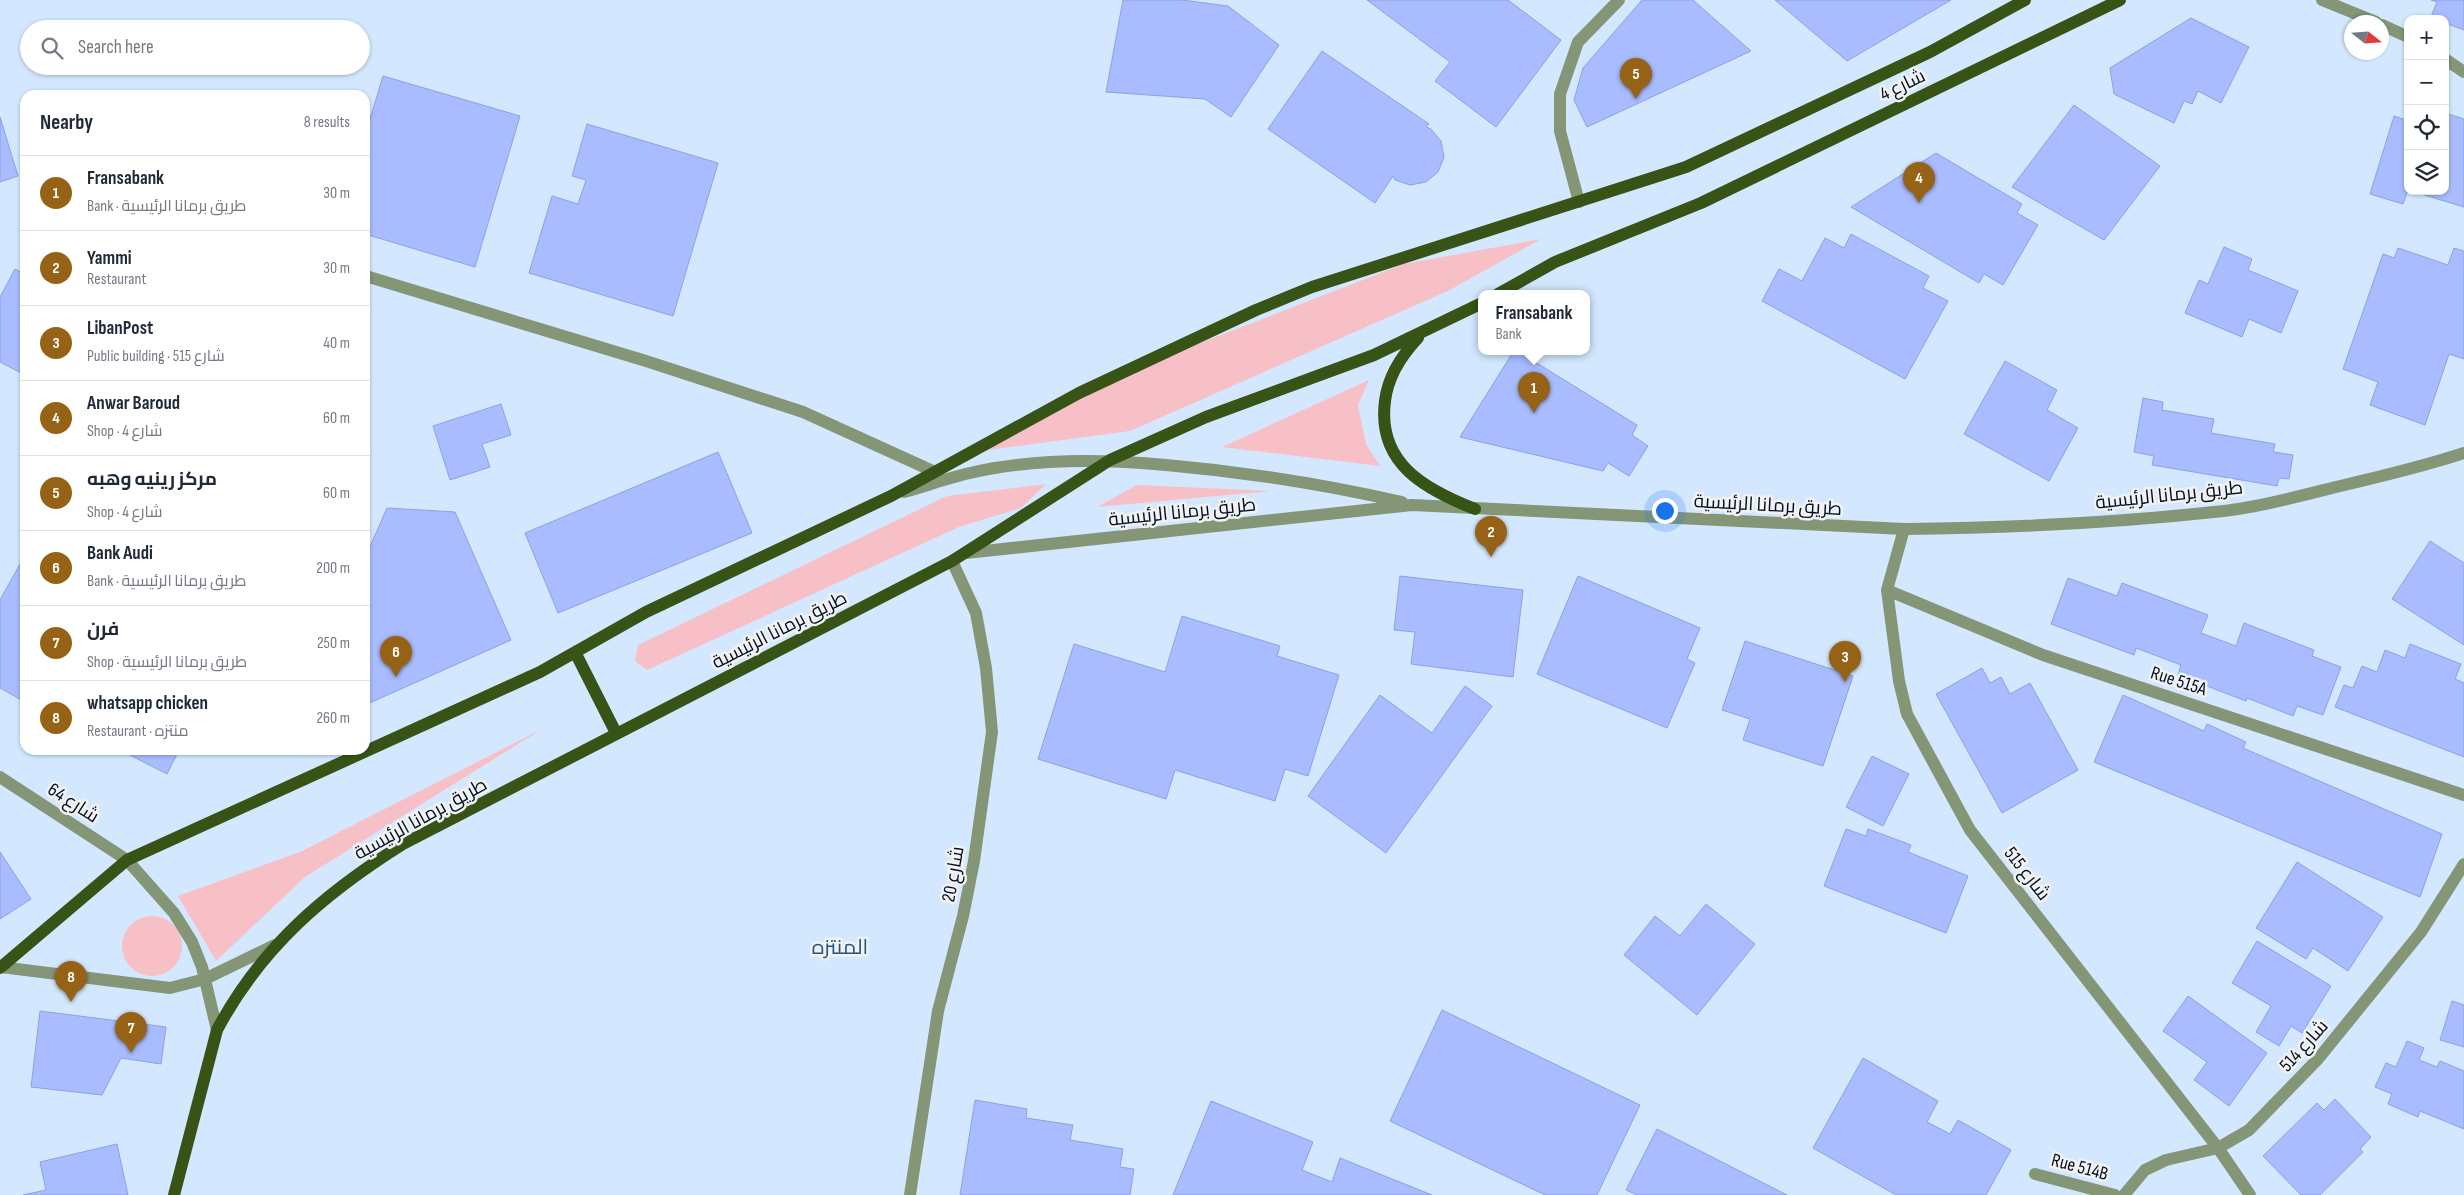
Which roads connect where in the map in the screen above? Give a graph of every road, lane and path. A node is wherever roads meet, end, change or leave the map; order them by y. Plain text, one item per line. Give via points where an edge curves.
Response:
1 (1619, 0) edge
2 (2025, 0) edge
3 (2120, 0) edge
4 (2322, 0) edge
5 (2359, 15) edge
6 (2389, 28) edge
7 (2404, 35) edge
8 (2446, 60) edge
9 (2464, 72) edge
10 (1579, 202) junction
11 (370, 277) edge
12 (1505, 290) edge
13 (1478, 305) edge
14 (1424, 333) junction
15 (2464, 453) edge
16 (1110, 460) junction
17 (935, 472) junction
18 (891, 496) junction
19 (1412, 504) junction
20 (1474, 509) junction
21 (1904, 529) junction
22 (966, 553) junction
23 (952, 561) junction
24 (1887, 590) junction
25 (576, 652) junction
26 (616, 733) junction
27 (370, 749) edge
28 (358, 755) edge
29 (0, 777) edge
30 (2464, 795) edge
31 (127, 860) junction
32 (2464, 864) edge
33 (275, 945) junction
34 (0, 967) edge
35 (205, 979) junction
36 (217, 1030) junction
37 (2218, 1148) junction
38 (2035, 1174) dead end
39 (174, 1195) edge
40 (910, 1195) edge
41 (2115, 1195) edge
42 (2124, 1195) edge
43 (2250, 1195) edge

1 - 10 street via 1578,42 1560,94 1560,131
2 - 10 main road, شارع 4 via 1930,52 1686,167
3 - 12 main road, شارع 4 via 1701,203 1554,262
4 - 5 street
6 - 7 street
8 - 9 street
10 - 17 main road, شارع 4 via 1312,287 1256,310 1078,393
11 - 17 street via 803,412
13 - 14 main road
14 - 16 main road via 1333,372 1206,417
14 - 20 main road via 1408,348 1393,374 1386,393 1383,426 1390,449 1414,476 1447,498
15 - 21 street, طريق برمانا الرئيسية via 2426,466 2215,512 1977,529
16 - 18 street via 1044,462 971,472
16 - 19 street via 1282,477
16 - 22 main road
17 - 18 main road, شارع 4
18 - 25 main road, شارع 4 via 646,612
19 - 20 street, طريق برمانا الرئيسية
19 - 22 street, طريق برمانا الرئيسية
20 - 21 street, طريق برمانا الرئيسية
21 - 24 street, شارع 515
22 - 23 main road, طريق برمانا الرئيسية
23 - 26 main road, طريق برمانا الرئيسية
23 - 40 street, شارع 20 via 976,613 986,668 992,732 974,861 964,916 938,1011
24 - 30 street, Rue 515A via 2043,655
24 - 37 street, شارع 515 via 1907,714 1970,830
25 - 26 main road
25 - 27 main road, شارع 4 via 540,672
26 - 33 main road, طريق برمانا الرئيسية via 370,865 305,915
28 - 31 main road, شارع 4
29 - 31 street, شارع 64
31 - 34 main road, شارع 4
31 - 35 street, شارع 64 via 183,925
32 - 37 street, شارع 514 via 2421,932 2318,1059 2249,1130
33 - 35 street
33 - 36 main road, طريق برمانا الرئيسية via 242,986
34 - 35 street via 170,988
35 - 36 street, شارع 64
36 - 39 main road, طريق برمانا الرئيسية
37 - 42 street, شارع 514 via 2166,1160 2145,1170
37 - 43 street, شارع 515
38 - 41 street, Rue 514B

